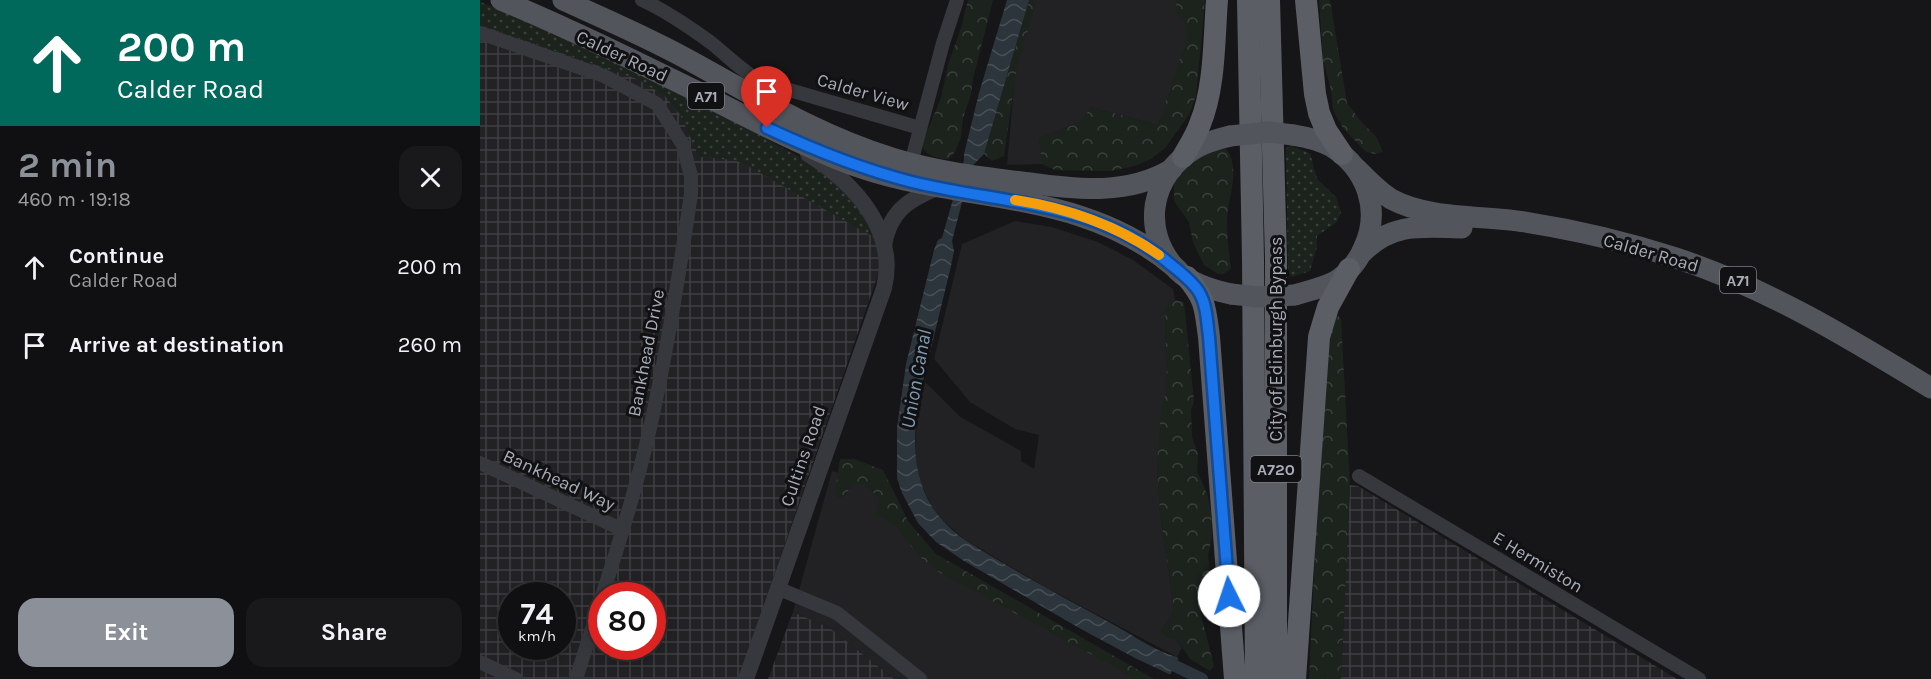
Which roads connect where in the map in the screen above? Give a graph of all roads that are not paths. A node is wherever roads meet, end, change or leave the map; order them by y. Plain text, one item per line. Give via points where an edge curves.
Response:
1 (501, 0) edge
2 (563, 0) edge
3 (642, 0) edge
4 (957, 0) edge
5 (1217, 0) edge
6 (1248, 0) edge
7 (1269, 0) edge
8 (1306, 0) edge
9 (480, 33) edge
10 (666, 118) joint
11 (767, 128) junction
12 (920, 128) junction
13 (1349, 162) junction
14 (911, 163) junction
15 (1177, 163) junction
16 (942, 183) junction
17 (978, 186) junction
18 (884, 245) junction
19 (1356, 261) junction
20 (1182, 274) junction
21 (1931, 388) edge
22 (1931, 404) edge
23 (480, 463) edge
24 (1359, 476) dead end
25 (623, 530) junction
26 (607, 582) edge
27 (777, 588) junction
28 (588, 641) edge
29 (480, 662) edge
30 (516, 679) edge
31 (576, 679) edge
32 (746, 679) edge
33 (920, 679) edge
34 (1235, 679) edge
35 (1256, 679) edge
36 (1276, 679) edge
37 (1296, 679) edge
38 (1699, 679) edge

1 - 11 main road, Calder Road / A71
2 - 14 main road, Calder Road / A71 via 684,57 828,133
3 - 12 street, Calder View via 680,21 762,82
4 - 12 street
5 - 15 highway via 1205,111 1196,135
6 - 35 highway, City of Edinburgh Bypass / A720
7 - 36 highway, City of Edinburgh Bypass / A720 via 1276,259
8 - 13 highway via 1319,113
9 - 10 street, Calder Road via 604,76 657,104
10 - 25 street, Bankhead Drive via 683,145 691,194 652,420
11 - 16 main road, Calder Road / A71 via 837,159 891,177
11 - 18 street, Cultins Road via 847,183 865,205
12 - 14 street
13 - 15 main road, A71, bridge via 1321,142 1269,132 1205,143
13 - 19 main road via 1367,189 1372,208 1369,236
13 - 21 main road, Calder Road / A71 via 1377,189 1408,206 1563,229 1674,257 1733,278 1787,304
14 - 16 main road, Calder Road / A71
15 - 17 main road, Calder Road / A71 via 1143,183 1117,188
15 - 20 main road, A71 via 1156,198 1155,224 1161,249
16 - 17 main road, Calder Road / A71
16 - 18 street, Cultins Road via 903,207 887,231
17 - 20 main road, Calder Road / A71 via 1118,230
18 - 27 street, Cultins Road via 884,288
19 - 20 main road, A71, bridge via 1336,281 1295,295 1231,294
19 - 22 main road, Calder Road / A71 via 1376,239 1390,232 1434,227 1535,235 1609,252 1696,277 1740,295 1789,319
19 - 37 highway, A720 via 1328,306 1319,337
20 - 34 highway via 1204,302 1209,337
23 - 25 street, Bankhead Way
24 - 38 street, E Hermiston
25 - 26 street, Bankhead Drive
27 - 32 street, Cultins Road
27 - 33 street via 837,614
28 - 31 street, Bankhead Drive
29 - 30 street

